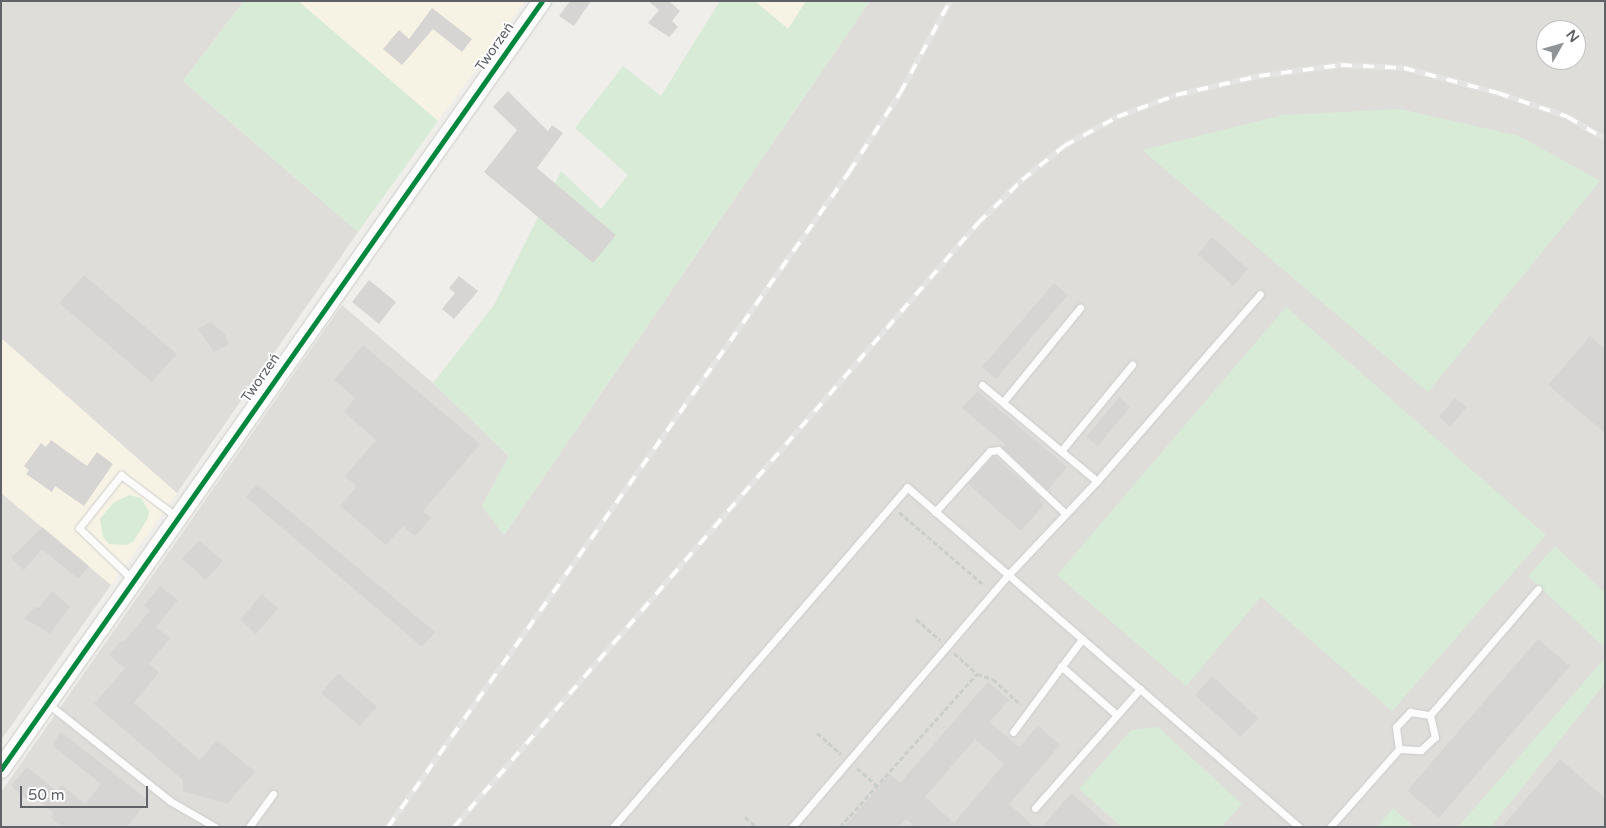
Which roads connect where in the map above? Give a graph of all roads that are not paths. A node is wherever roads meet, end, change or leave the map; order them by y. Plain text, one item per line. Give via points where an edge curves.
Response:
1 (542, 1) edge
2 (1260, 294) dead end
3 (1080, 308) dead end
4 (1132, 365) dead end
5 (982, 385) dead end
6 (1003, 402) junction
7 (1060, 451) junction
8 (1097, 481) junction
9 (935, 512) junction
10 (1066, 514) junction
11 (178, 517) junction
12 (1008, 575) junction
13 (133, 580) junction
14 (1538, 589) dead end
15 (1082, 639) junction
16 (1061, 666) junction
17 (1140, 689) junction
18 (46, 703) junction
19 (1117, 715) junction
20 (1430, 715) junction
21 (1013, 732) dead end
22 (1399, 749) junction
23 (1, 769) edge
24 (273, 794) dead end
25 (1035, 808) dead end
26 (215, 827) edge
27 (249, 827) edge
28 (614, 827) edge
29 (792, 827) edge
30 (1299, 827) edge
31 (1330, 827) edge

1 - 11 street, Tworzeń
2 - 8 lane
3 - 6 lane
4 - 7 lane
5 - 6 lane
6 - 7 lane
7 - 8 lane
8 - 10 lane
9 - 10 lane via 990,451 998,450
9 - 12 lane
9 - 28 lane via 907,487
10 - 12 lane
11 - 13 street, Tworzeń
11 - 13 lane via 121,475 79,528
12 - 15 lane
12 - 29 lane
13 - 18 street, Tworzeń
14 - 20 lane
15 - 16 lane
15 - 17 lane
16 - 19 lane
16 - 21 lane
17 - 19 lane
17 - 30 lane
18 - 23 street, Tworzeń
18 - 26 lane via 170,801
19 - 25 lane
20 - 22 lane via 1410,712 1396,727
20 - 22 lane via 1435,737 1421,750
22 - 31 lane
24 - 27 lane

